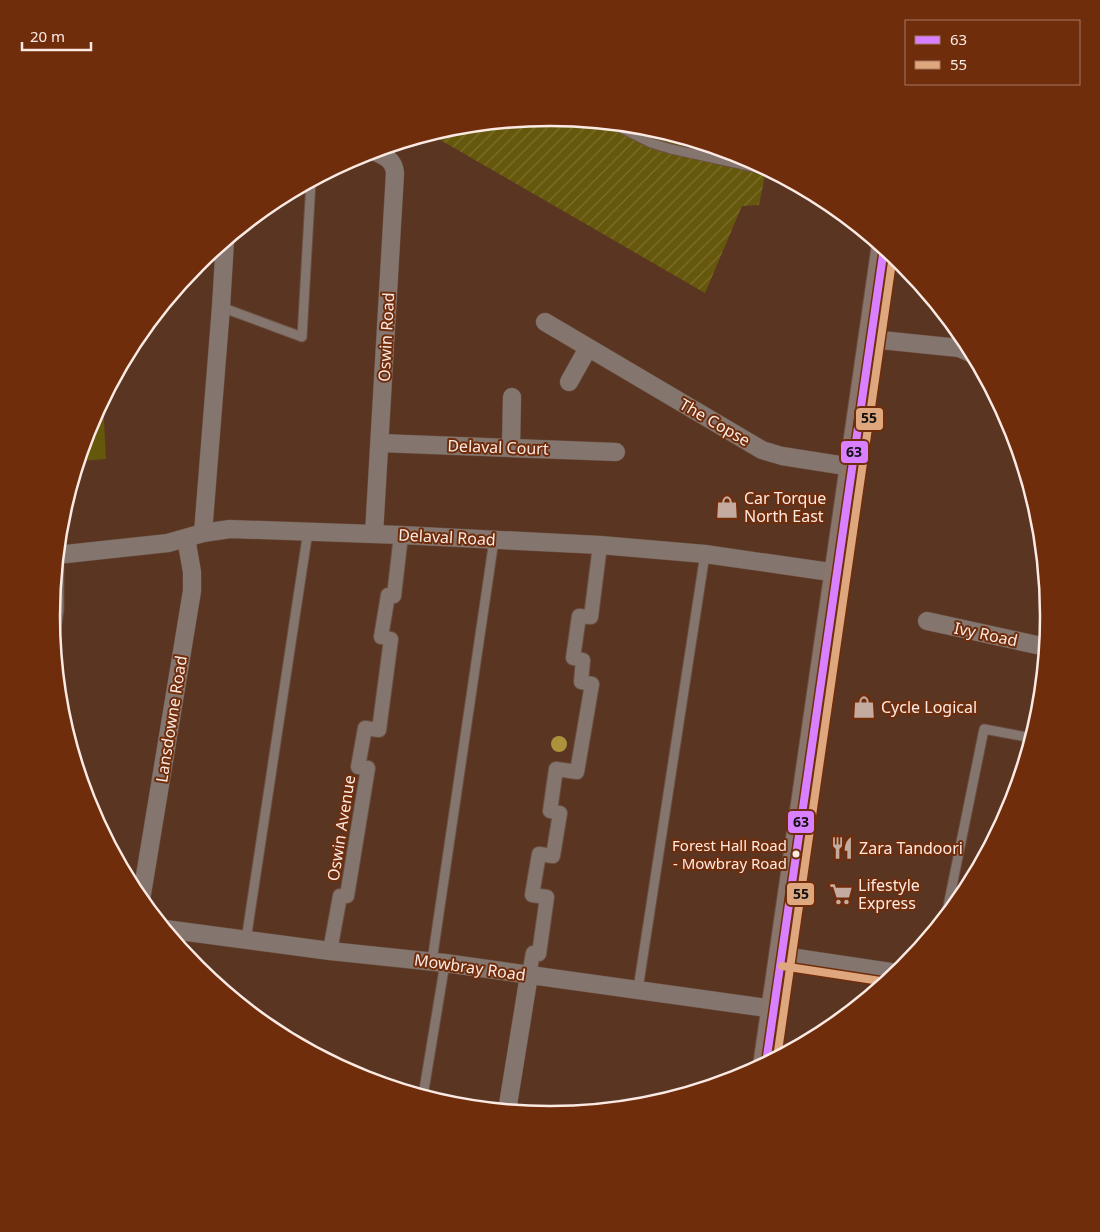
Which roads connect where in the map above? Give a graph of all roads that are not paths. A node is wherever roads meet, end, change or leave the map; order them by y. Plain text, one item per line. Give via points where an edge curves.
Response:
1 (630, 132) edge
2 (383, 155) edge
3 (741, 164) edge
4 (312, 189) edge
5 (223, 252) edge
6 (883, 257) edge
7 (221, 307) junction
8 (545, 322) dead end
9 (870, 339) junction
10 (588, 348) junction
11 (960, 348) edge
12 (569, 382) dead end
13 (512, 397) dead end
14 (380, 442) junction
15 (511, 448) junction
16 (616, 452) dead end
17 (852, 466) junction
18 (308, 531) junction
19 (374, 534) junction
20 (401, 535) junction
21 (194, 536) junction
22 (494, 540) junction
23 (600, 544) junction
24 (64, 554) edge
25 (705, 554) junction
26 (837, 574) junction
27 (927, 621) dead end
28 (1039, 645) edge
29 (1025, 737) edge
30 (143, 888) edge
31 (949, 899) edge
32 (175, 930) edge
33 (246, 940) junction
34 (330, 951) junction
35 (783, 956) junction
36 (439, 962) junction
37 (886, 971) edge
38 (529, 975) junction
39 (638, 989) junction
40 (774, 1009) junction
41 (767, 1055) edge
42 (425, 1089) edge
43 (508, 1104) edge

1 - 3 lane via 671,149
2 - 14 street, Oswin Road via 392,162 395,173
4 - 7 lane via 302,337
5 - 7 street, Lansdowne Road
6 - 9 main road
7 - 21 street, Lansdowne Road
8 - 10 street, The Copse
9 - 11 street
9 - 17 main road
10 - 12 street
10 - 17 street, The Copse via 762,450
13 - 15 street
14 - 15 street, Delaval Court
14 - 19 street, Oswin Road
15 - 16 street, Delaval Court
17 - 26 main road
18 - 19 street, Delaval Road
18 - 21 street, Delaval Road via 230,529
18 - 33 lane
19 - 20 street, Delaval Road
20 - 22 street, Delaval Road
20 - 34 street, Oswin Avenue via 394,596 388,595 381,638 391,639 379,730 365,728 358,767 368,768 347,896 340,896
21 - 24 street, Delaval Road via 154,545
21 - 30 street, Lansdowne Road via 192,591
22 - 23 street, Delaval Road
22 - 36 lane
23 - 25 street, Delaval Road
23 - 38 street via 591,616 579,616 573,658 583,660 581,682 592,684 577,772 556,769 550,811 560,812 553,856 538,854 532,895 547,897 539,954 533,953
25 - 26 street, Delaval Road
25 - 39 lane
26 - 35 main road
27 - 28 street, Ivy Road
29 - 31 lane via 984,729
32 - 33 street, Mowbray Road
33 - 34 street, Mowbray Road
34 - 36 street, Mowbray Road
35 - 37 street
35 - 40 main road
36 - 38 street, Mowbray Road
36 - 42 lane
38 - 39 street, Mowbray Road
38 - 43 street
39 - 40 street, Mowbray Road
40 - 41 main road

